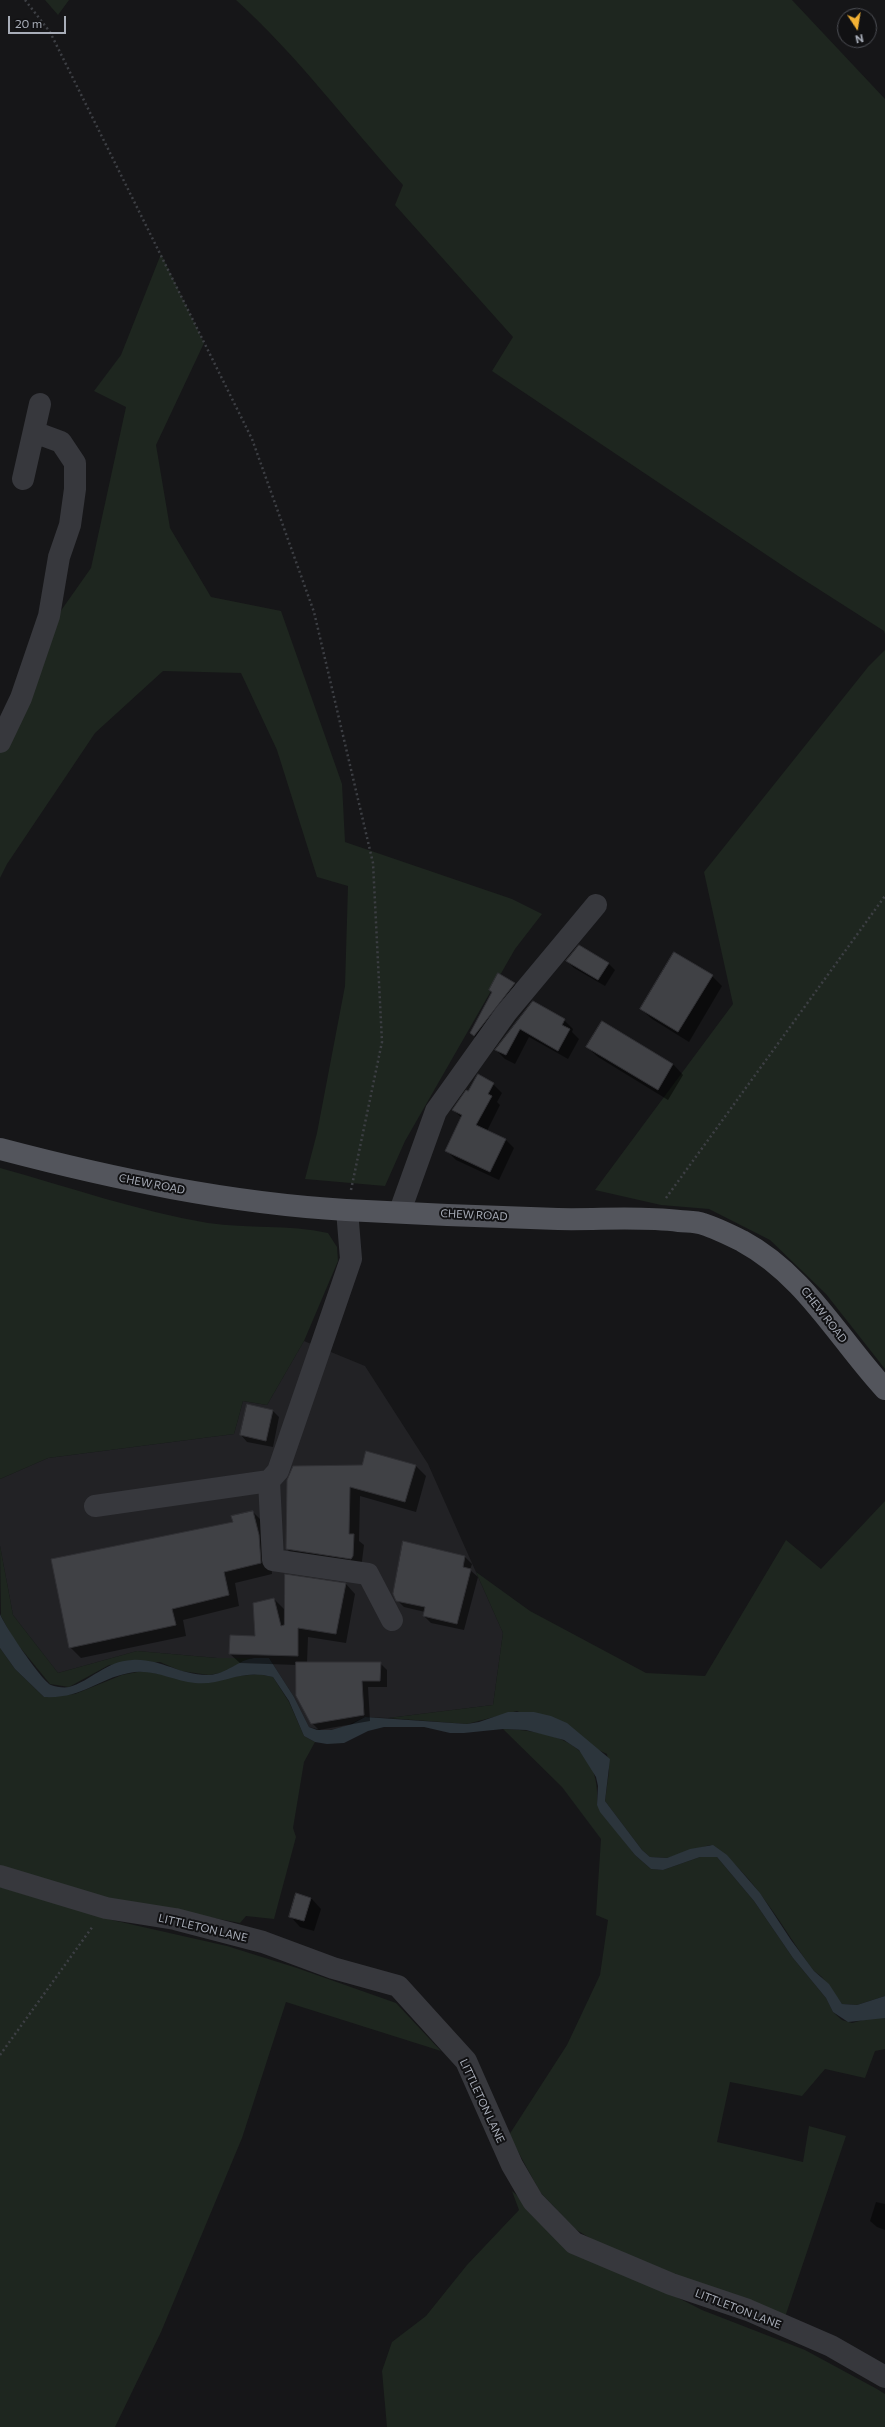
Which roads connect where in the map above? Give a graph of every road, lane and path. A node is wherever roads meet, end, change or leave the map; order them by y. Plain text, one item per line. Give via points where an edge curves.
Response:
1 (25, 0) edge
2 (40, 404) dead end
3 (34, 432) junction
4 (23, 479) dead end
5 (0, 742) edge
6 (885, 896) edge
7 (596, 905) dead end
8 (0, 1150) edge
9 (347, 1210) junction
10 (400, 1211) junction
11 (653, 1218) junction
12 (885, 1389) edge
13 (269, 1481) junction
14 (95, 1506) dead end
15 (392, 1620) dead end
16 (0, 1876) edge
17 (106, 1908) junction
18 (0, 2055) edge
19 (885, 2377) edge

1 - 9 path via 50,32 252,439 314,612 373,863 382,1042
2 - 3 street
3 - 4 street
3 - 5 street via 60,442 75,463 74,489 70,525 59,557 49,616 21,698
6 - 11 path
7 - 10 street via 506,1013 436,1111
8 - 9 main road, CHEW ROAD via 246,1202
9 - 10 main road, CHEW ROAD
9 - 13 street via 351,1259 278,1471
10 - 11 main road, CHEW ROAD via 560,1219
11 - 12 main road, CHEW ROAD via 702,1223 765,1254 791,1275 814,1300
13 - 14 street
13 - 15 street via 273,1560 368,1574
16 - 17 street, LITTLETON LANE
17 - 18 path
17 - 19 street, LITTLETON LANE via 175,1919 263,1942 333,1968 398,1986 466,2061 512,2165 534,2201 574,2243 671,2284 748,2310 831,2346

